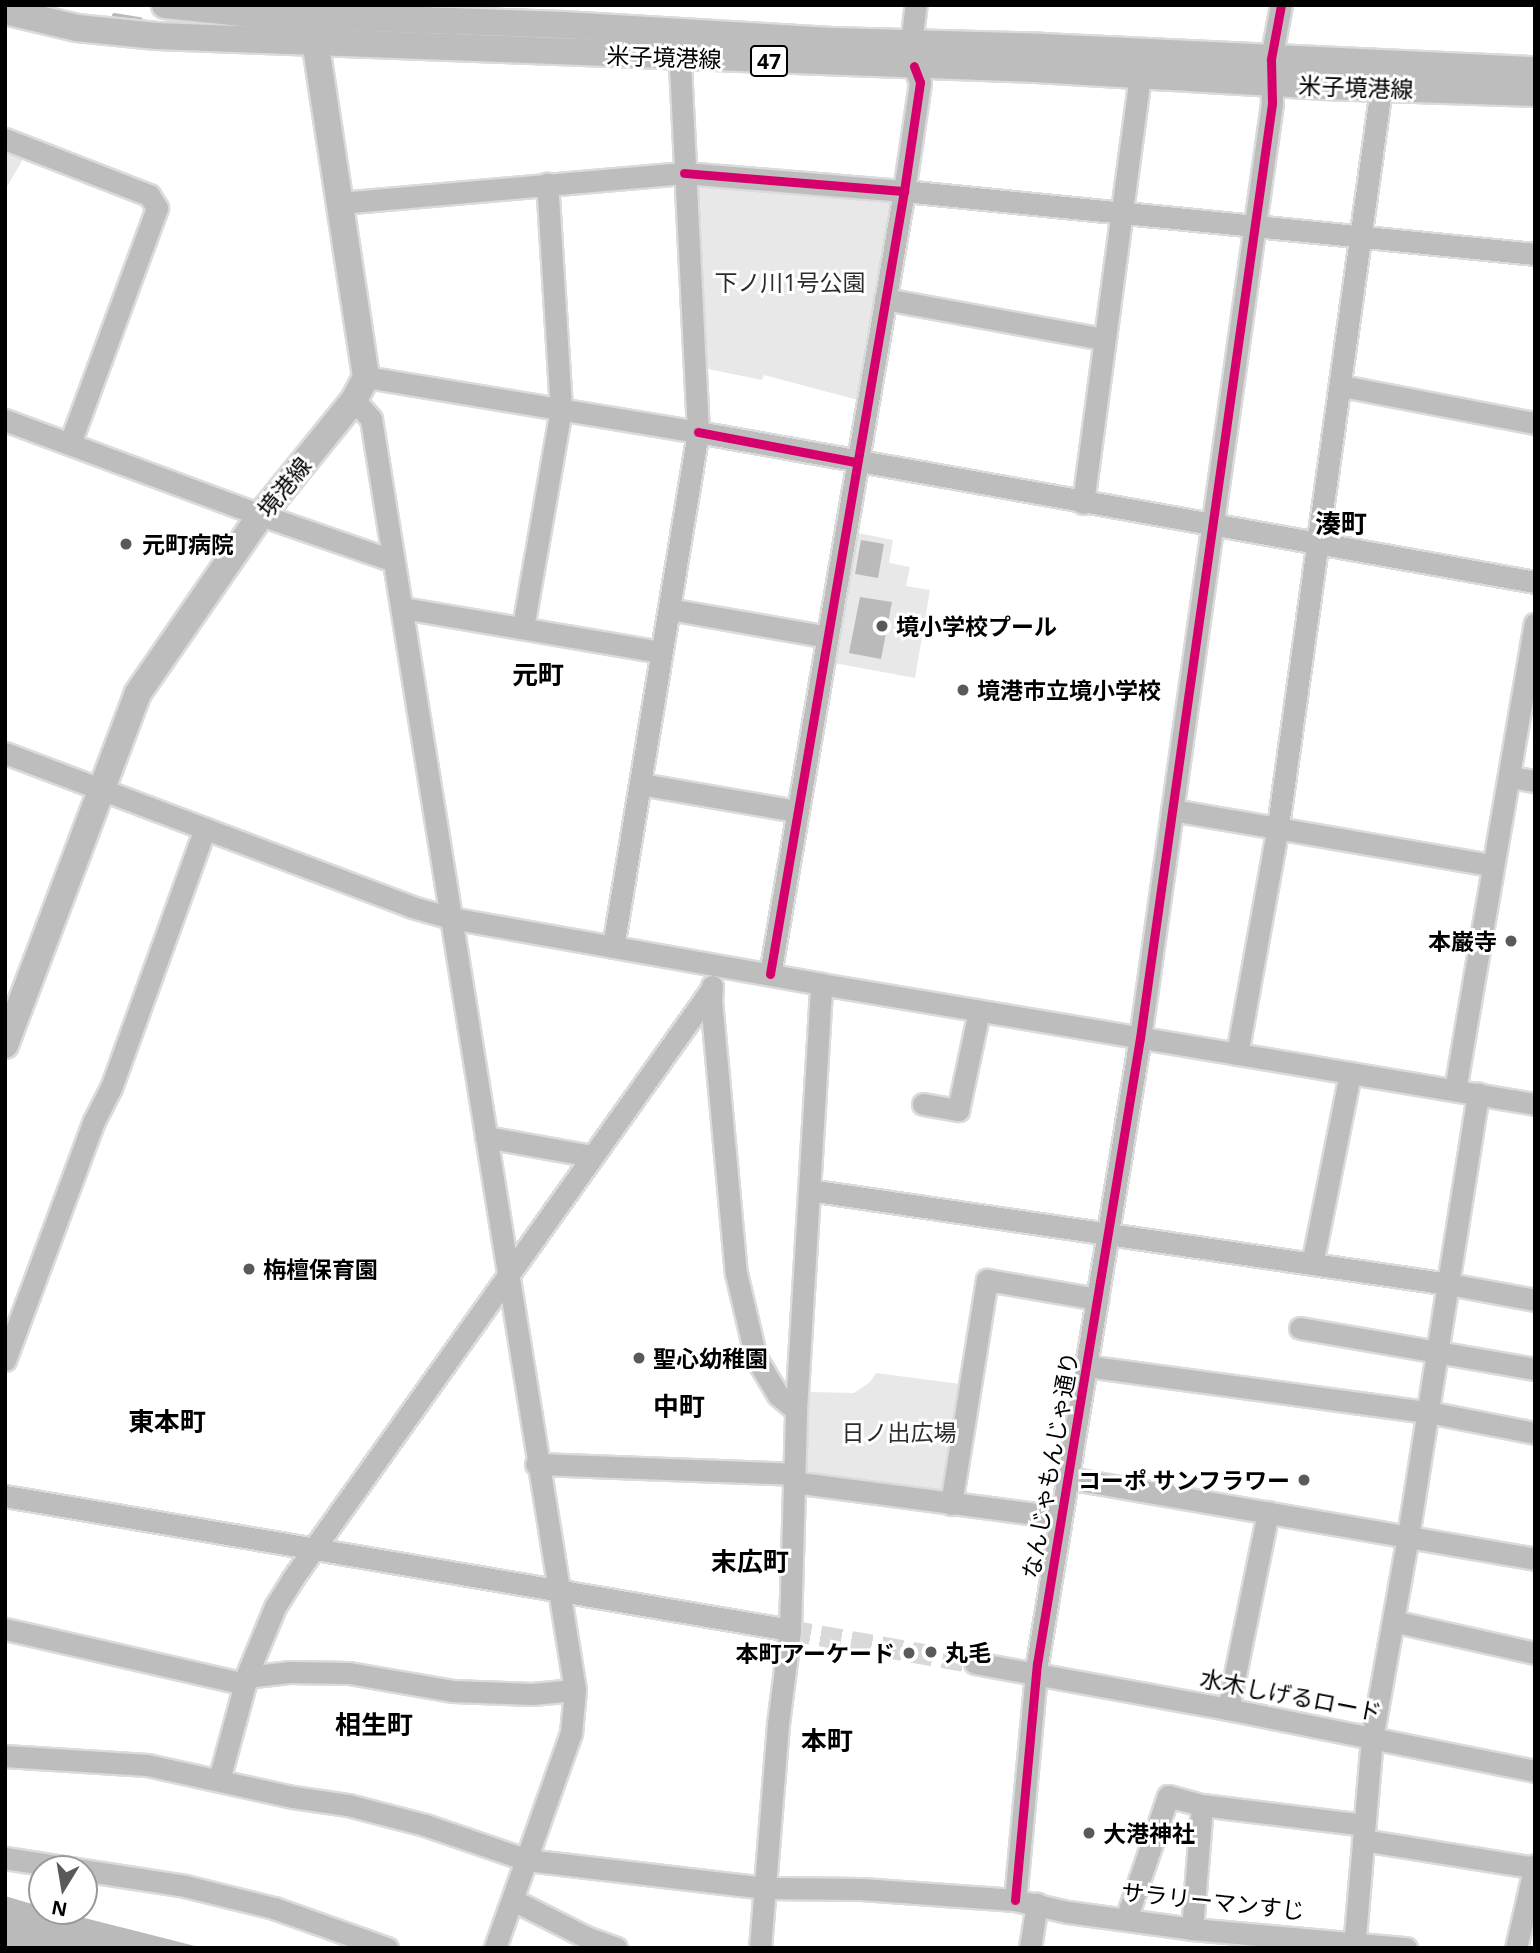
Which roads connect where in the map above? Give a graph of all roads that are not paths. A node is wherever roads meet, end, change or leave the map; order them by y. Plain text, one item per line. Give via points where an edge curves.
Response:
1 (165, 5) edge
2 (916, 5) edge
3 (1281, 5) edge
4 (5, 11) edge
5 (311, 11) edge
6 (365, 11) edge
7 (566, 15) edge
8 (315, 43) junction
9 (912, 54) junction
10 (680, 58) junction
11 (1535, 70) edge
12 (1272, 71) junction
13 (1140, 76) junction
14 (1381, 88) junction
15 (1535, 93) edge
16 (5, 139) edge
17 (684, 173) junction
18 (547, 183) junction
19 (904, 191) junction
20 (340, 202) junction
21 (1122, 214) junction
22 (1254, 226) junction
23 (1362, 237) junction
24 (1535, 254) edge
25 (885, 299) junction
26 (1104, 339) junction
27 (366, 377) junction
28 (1342, 386) junction
29 (354, 400) junction
30 (561, 409) junction
31 (5, 420) edge
32 (1535, 423) edge
33 (698, 432) junction
34 (69, 443) junction
35 (856, 462) junction
36 (1083, 502) junction
37 (261, 515) junction
38 (1212, 526) junction
39 (1319, 544) junction
40 (393, 558) junction
41 (1535, 582) edge
42 (403, 608) junction
43 (669, 609) junction
44 (1535, 624) edge
45 (523, 627) junction
46 (828, 637) junction
47 (662, 652) junction
48 (5, 753) edge
49 (1509, 777) junction
50 (1535, 781) edge
51 (640, 783) junction
52 (101, 789) junction
53 (1172, 810) junction
54 (797, 811) junction
55 (1278, 826) junction
56 (205, 828) junction
57 (1492, 865) junction
58 (451, 918) junction
59 (613, 947) junction
60 (718, 965) junction
61 (770, 974) junction
62 (821, 984) junction
63 (711, 990) junction
64 (979, 1011) junction
65 (1140, 1038) junction
66 (5, 1045) edge
67 (1237, 1054) junction
68 (1350, 1073) junction
69 (1455, 1090) junction
70 (1478, 1094) junction
71 (923, 1104) dead end
72 (1535, 1104) edge
73 (486, 1137) junction
74 (592, 1156) junction
75 (809, 1190) junction
76 (1107, 1233) junction
77 (1312, 1264) junction
78 (507, 1273) junction
79 (1449, 1284) junction
80 (1097, 1299) junction
81 (1535, 1300) edge
82 (1300, 1328) dead end
83 (1439, 1350) junction
84 (5, 1360) edge
85 (1086, 1366) junction
86 (1535, 1369) edge
87 (796, 1410) junction
88 (1428, 1412) junction
89 (1535, 1433) edge
90 (536, 1464) junction
91 (793, 1478) junction
92 (1067, 1478) junction
93 (5, 1496) edge
94 (951, 1504) junction
95 (1268, 1512) junction
96 (1060, 1517) junction
97 (1408, 1536) junction
98 (313, 1550) junction
99 (1535, 1559) edge
100 (558, 1591) junction
101 (1392, 1621) junction
102 (5, 1629) edge
103 (790, 1630) junction
104 (1535, 1653) edge
105 (975, 1663) tunnel mouth
106 (1036, 1674) junction
107 (246, 1681) junction
108 (575, 1690) junction
109 (1228, 1709) junction
110 (1372, 1738) junction
111 (5, 1755) edge
112 (1535, 1771) edge
113 (219, 1780) junction
114 (1202, 1805) junction
115 (1363, 1833) junction
116 (5, 1858) edge
117 (527, 1860) junction
118 (1535, 1867) edge
119 (767, 1888) junction
120 (513, 1900) junction
121 (1015, 1900) junction
122 (1037, 1904) junction
123 (1126, 1919) junction
124 (1192, 1929) junction
125 (1354, 1944) edge
126 (387, 1948) edge
127 (495, 1948) edge
128 (616, 1948) edge
129 (760, 1948) edge
130 (1030, 1948) edge
131 (1406, 1948) edge
132 (1516, 1948) edge

1 - 5 main road, 米子境港線 / 47 via 251,14
2 - 9 street
3 - 12 street, なんじゃもんじゃ通り
4 - 8 main road, 米子境港線 / 47 via 77,29
5 - 6 main road, 米子境港線 / 47
5 - 8 main road
6 - 7 main road, 米子境港線 / 47
7 - 9 main road, 米子境港線 / 47 via 832,41
8 - 10 main road, 米子境港線 / 47
8 - 20 main road
9 - 10 main road, 米子境港線 / 47
9 - 12 main road, 米子境港線 / 47
9 - 13 main road, 米子境港線 / 47
9 - 19 street via 920,82
10 - 17 street
11 - 12 main road, 米子境港線 / 47
12 - 13 main road, 米子境港線 / 47
12 - 14 main road, 米子境港線 / 47
12 - 22 street, なんじゃもんじゃ通り
13 - 21 street
14 - 15 main road, 米子境港線 / 47
14 - 23 street
16 - 34 street via 149,195 157,208
17 - 18 street
17 - 19 street
17 - 33 street
18 - 20 street
18 - 30 street
19 - 21 street
19 - 25 street
20 - 27 main road
21 - 22 street
21 - 26 street
22 - 23 street
22 - 38 street, なんじゃもんじゃ通り
23 - 24 street
23 - 28 street
25 - 26 street
25 - 35 street
26 - 36 street
27 - 29 main road, 境港線
27 - 30 street
28 - 32 street
28 - 39 street
29 - 37 main road, 境港線
29 - 40 street via 371,419
30 - 33 street
30 - 45 street
31 - 34 street
33 - 35 street
33 - 43 street
34 - 37 street
35 - 36 street
35 - 46 street
36 - 38 street
37 - 40 street
37 - 52 main road, 境港線 via 138,693
38 - 39 street
38 - 53 street, なんじゃもんじゃ通り
39 - 41 street
39 - 55 street
40 - 42 street
42 - 45 street
42 - 58 street
43 - 46 street
43 - 47 street
44 - 49 street
45 - 47 street
46 - 54 street
47 - 51 street
48 - 52 street
49 - 50 street
49 - 57 street
51 - 54 street
51 - 59 street
52 - 56 street
52 - 66 main road, 境港線
53 - 55 street
53 - 65 street, なんじゃもんじゃ通り
54 - 61 street
55 - 57 street
55 - 67 street
56 - 58 street
56 - 84 street via 116,1076 94,1121
57 - 69 street
58 - 59 street
58 - 73 street
59 - 60 street
60 - 61 street
60 - 63 street
61 - 62 street
62 - 64 street
62 - 75 street
63 - 74 street
63 - 87 street via 736,1273 756,1358 778,1395
64 - 65 street
64 - 71 street via 958,1110
65 - 67 street
65 - 76 street, なんじゃもんじゃ通り
67 - 68 street
68 - 69 street
68 - 77 street
69 - 70 street
70 - 72 street
70 - 79 street
73 - 74 street
73 - 78 street
74 - 78 street
75 - 76 street
75 - 87 street
76 - 77 street
76 - 80 street, なんじゃもんじゃ通り
77 - 79 street
78 - 90 street
78 - 98 street
79 - 81 street
79 - 83 street
80 - 85 street, なんじゃもんじゃ通り
80 - 94 street via 987,1280
82 - 83 street
83 - 86 street
83 - 88 street
85 - 88 street
85 - 92 street, なんじゃもんじゃ通り
87 - 91 street
88 - 89 street
88 - 97 street
90 - 91 street
90 - 100 street
91 - 94 street
91 - 103 street
92 - 95 street
92 - 96 street, なんじゃもんじゃ通り
93 - 98 street
94 - 96 street
95 - 97 street
95 - 109 street
96 - 106 street, なんじゃもんじゃ通り
97 - 99 street
97 - 101 street
98 - 100 street
98 - 107 street via 275,1607
100 - 103 street
100 - 108 street
101 - 104 street
101 - 110 street
102 - 107 street
103 - 119 street via 778,1724
105 - 106 street, 水木しげるロード
106 - 109 street, 水木しげるロード
106 - 121 street, なんじゃもんじゃ通り
107 - 108 street via 289,1672 349,1673 453,1691 532,1694
107 - 113 street
108 - 117 street via 571,1733
109 - 110 street, 水木しげるロード
110 - 112 street, 水木しげるロード
110 - 115 street
111 - 113 street, サラリーマンすじ via 147,1765
113 - 117 street, サラリーマンすじ via 348,1805
114 - 115 street
114 - 123 street via 1168,1796
114 - 124 street
115 - 118 street
115 - 125 street
116 - 126 street via 185,1886 274,1908
117 - 119 street, サラリーマンすじ
117 - 120 street
118 - 132 street
119 - 121 street, サラリーマンすじ via 861,1889
119 - 129 street
120 - 127 street
120 - 128 street
121 - 122 street, サラリーマンすじ
122 - 123 street, サラリーマンすじ
122 - 130 street
123 - 124 street, サラリーマンすじ
124 - 125 street, サラリーマンすじ
125 - 131 street, サラリーマンすじ

